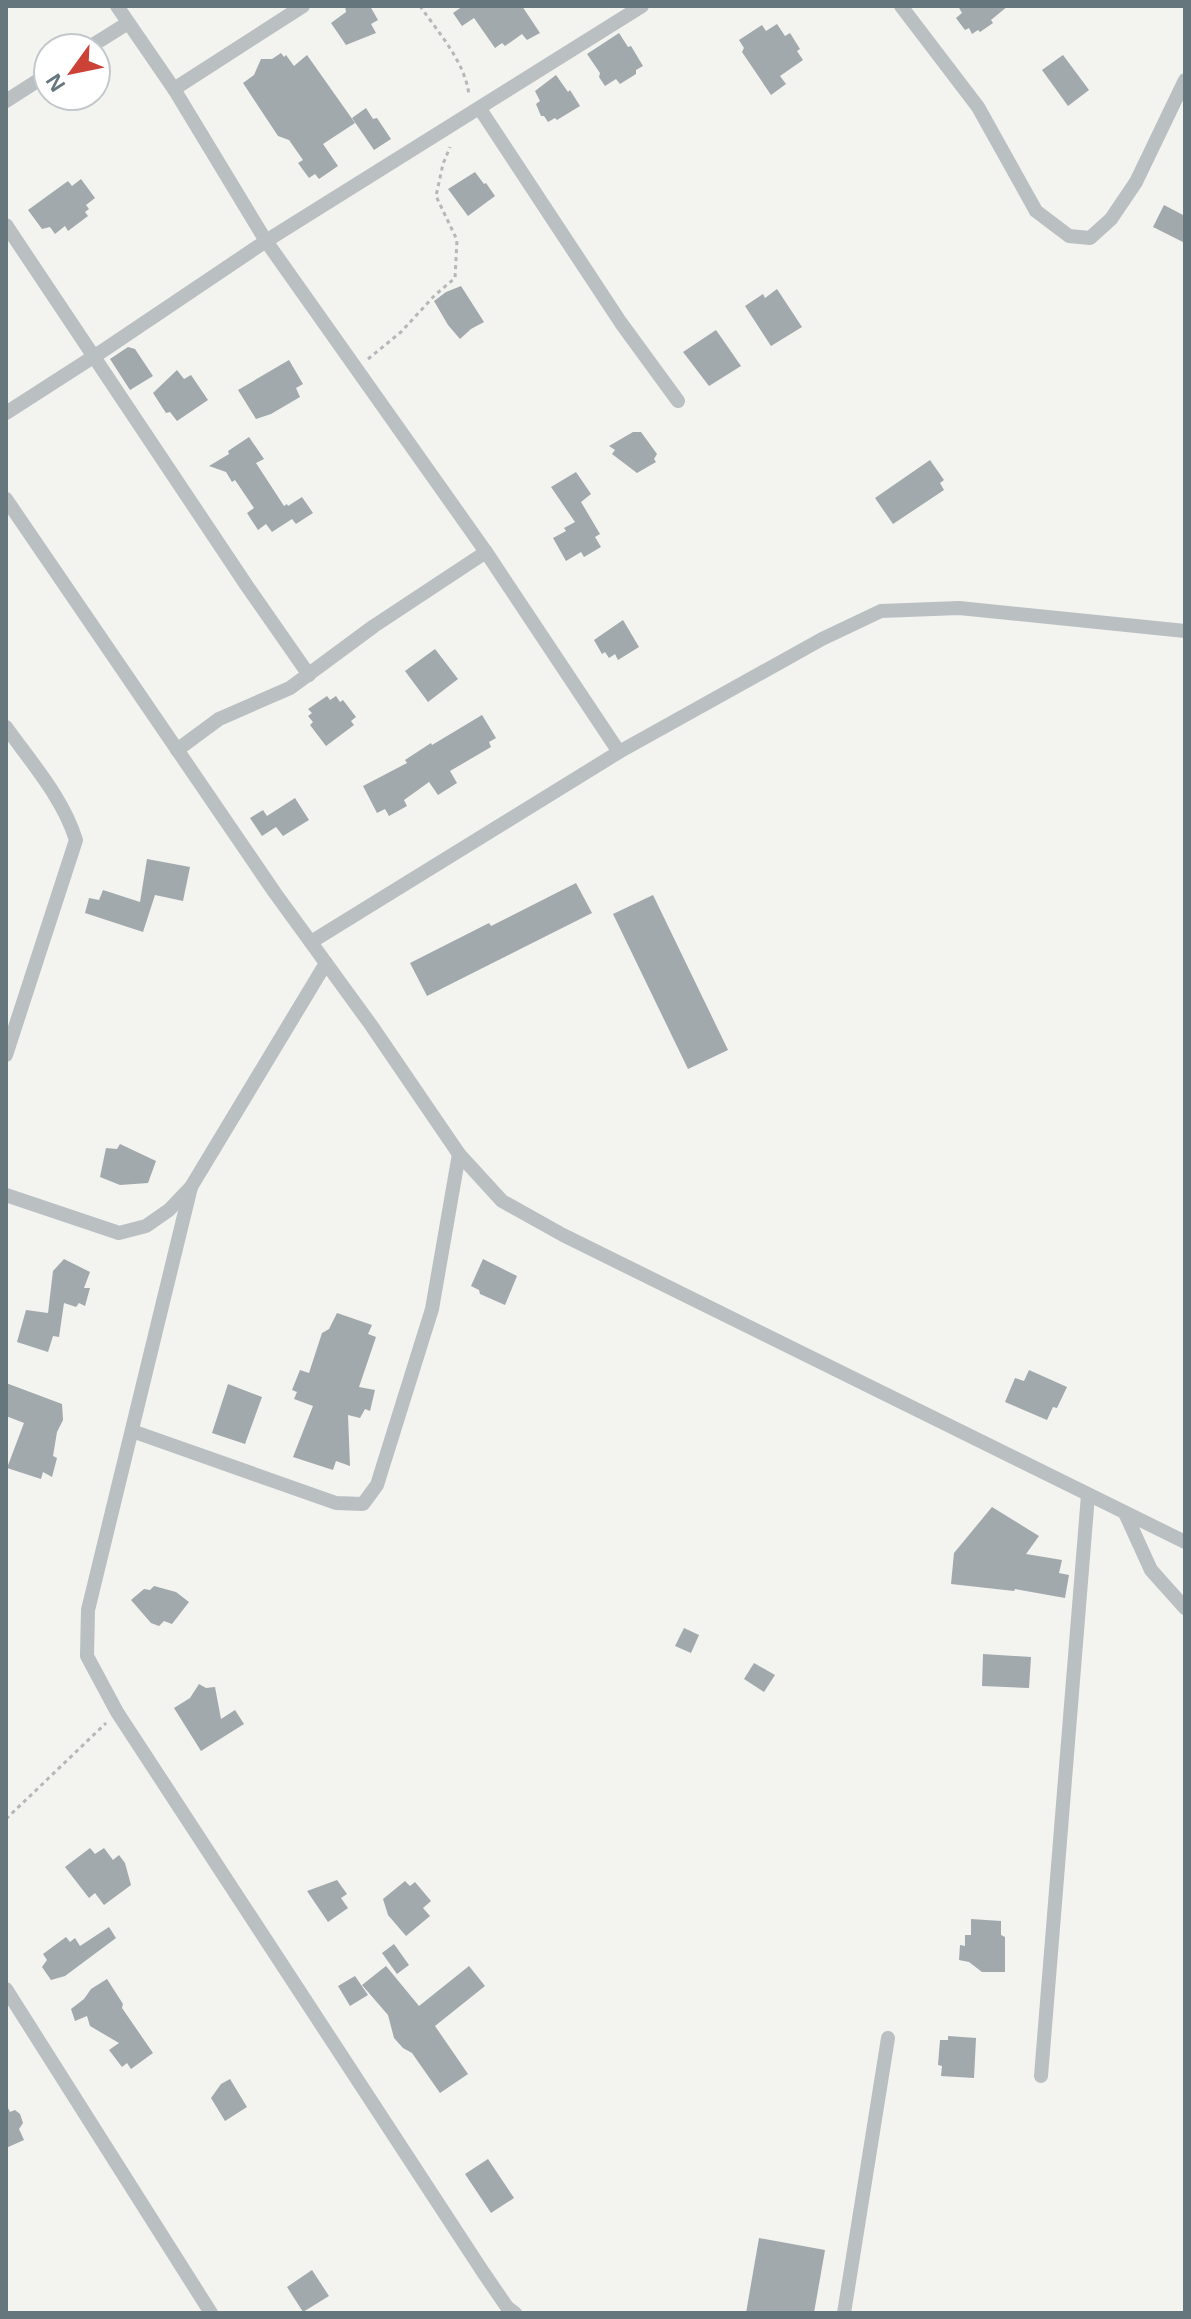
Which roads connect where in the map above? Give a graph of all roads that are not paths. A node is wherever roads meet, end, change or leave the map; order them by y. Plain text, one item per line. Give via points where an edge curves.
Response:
1 (117, 6) edge
2 (303, 6) edge
3 (642, 6) edge
4 (901, 6) edge
5 (128, 23) junction
6 (112, 33) edge
7 (1185, 80) edge
8 (32, 84) edge
9 (174, 89) junction
10 (6, 101) edge
11 (480, 109) junction
12 (6, 225) edge
13 (266, 241) junction
14 (94, 357) junction
15 (678, 401) dead end
16 (6, 413) edge
17 (6, 499) edge
18 (486, 552) junction
19 (1185, 631) edge
20 (309, 675) junction
21 (6, 727) edge
22 (177, 750) junction
23 (619, 752) junction
24 (311, 942) junction
25 (326, 963) junction
26 (6, 1055) edge
27 (459, 1154) junction
28 (191, 1187) junction
29 (6, 1195) edge
30 (132, 1431) junction
31 (1088, 1495) junction
32 (1125, 1513) junction
33 (1185, 1542) edge
34 (1185, 1608) edge
35 (6, 1989) edge
36 (888, 2038) dead end
37 (1041, 2076) dead end
38 (211, 2313) edge
39 (515, 2313) edge
40 (844, 2313) edge

1 - 5 street
2 - 9 street
3 - 11 street
4 - 7 street via 978,107 1036,211 1069,236 1090,238 1111,219 1136,182
5 - 6 street
5 - 9 street
8 - 10 street
9 - 13 street
11 - 13 street
11 - 15 street
12 - 14 street
13 - 14 street
13 - 18 street
14 - 16 street
14 - 20 street
17 - 22 street
18 - 20 street
18 - 23 street
19 - 23 street via 959,608 881,611
20 - 22 street via 219,719
21 - 26 street via 45,781 76,840
22 - 24 street
23 - 24 street
24 - 25 street
25 - 27 street
25 - 28 street
27 - 30 street via 432,1309 377,1485 363,1504 336,1503
27 - 31 street via 502,1201 563,1235
28 - 29 street via 146,1226 119,1233
28 - 30 street
30 - 39 street via 88,1610 87,1656 117,1712 483,2272
31 - 32 street
31 - 37 street
32 - 33 street
32 - 34 street via 1151,1570
35 - 38 street
36 - 40 street

